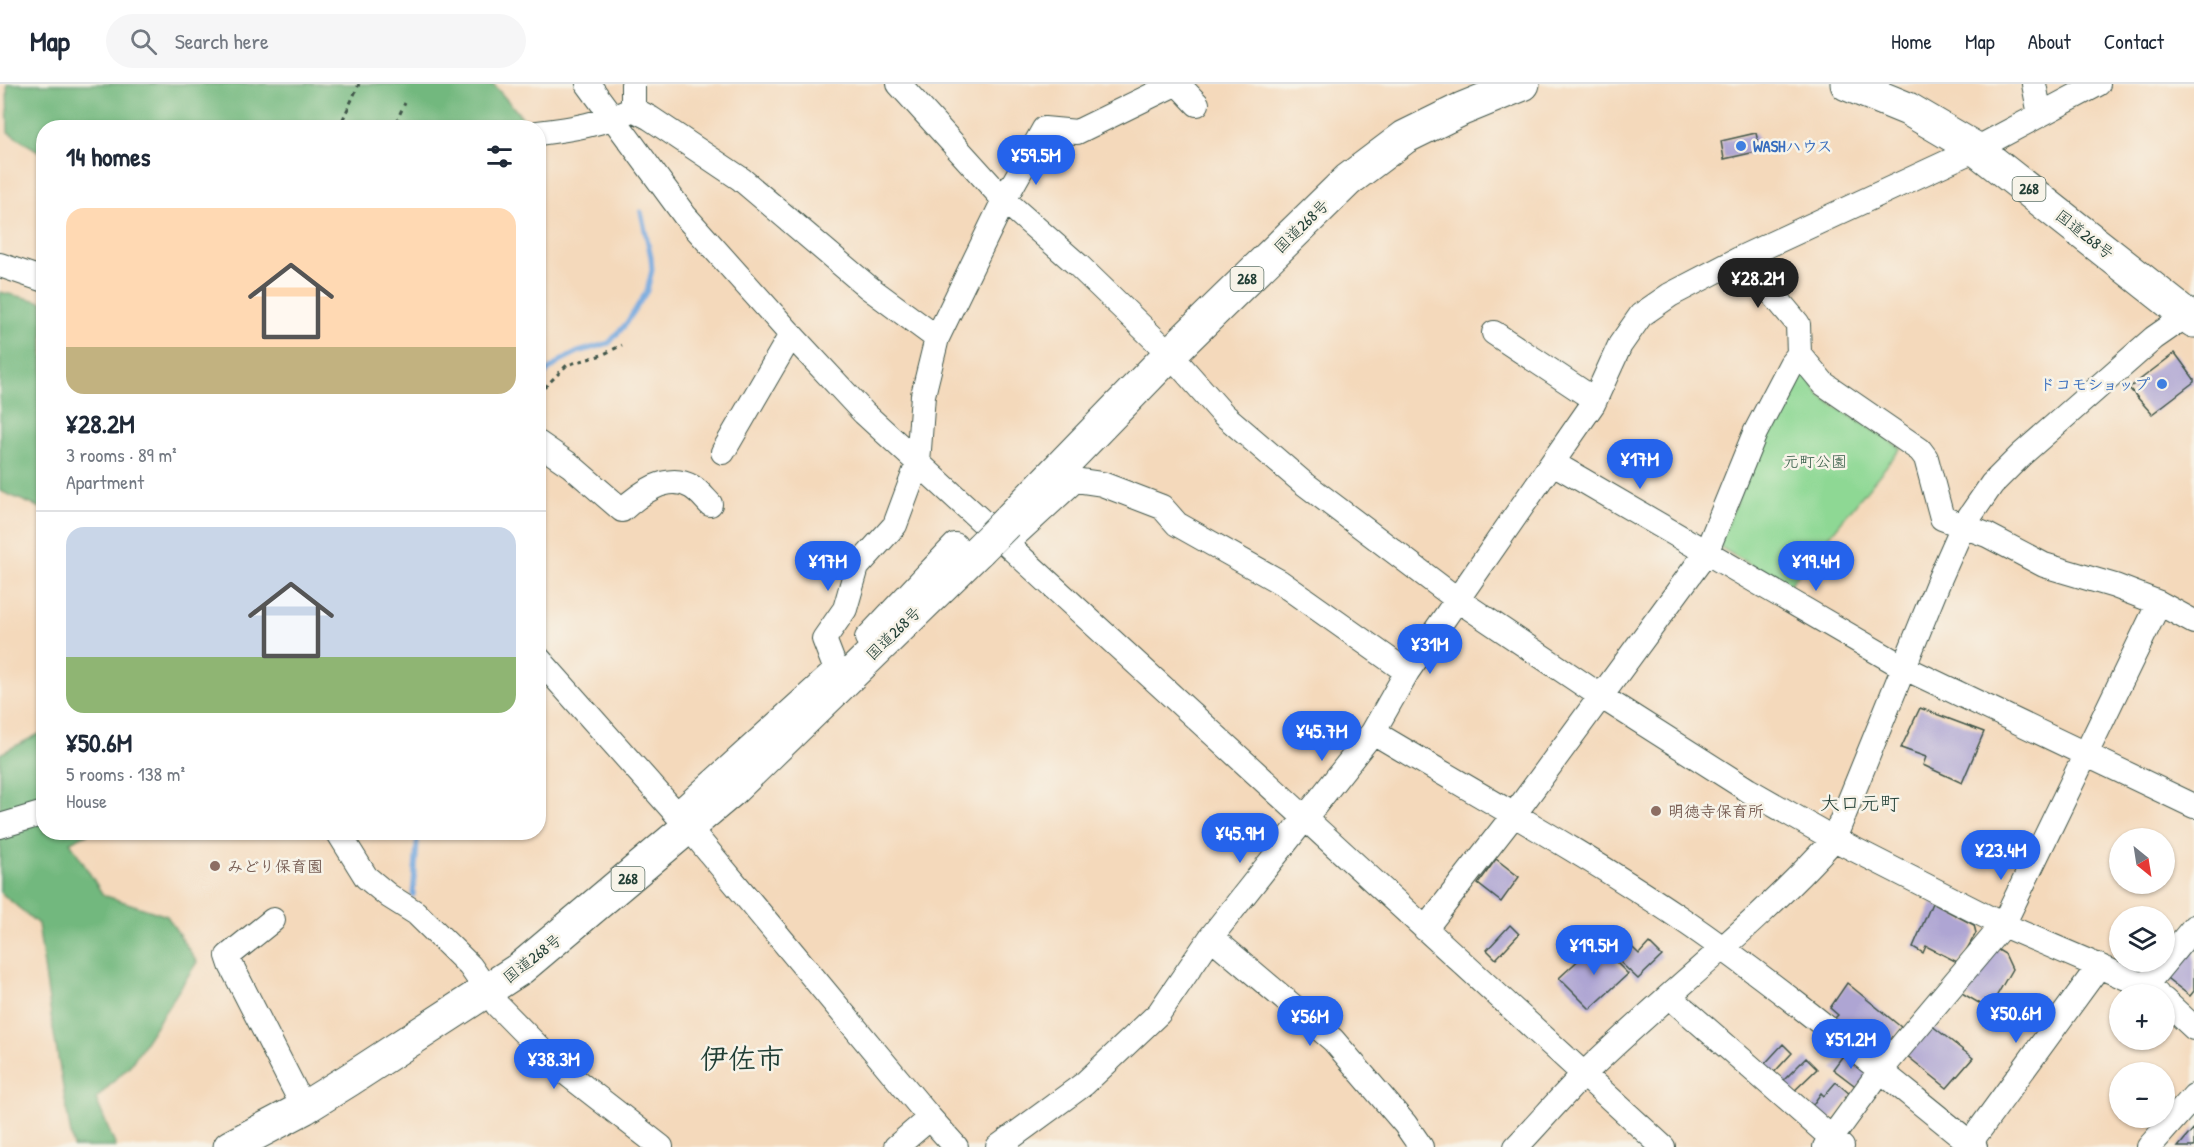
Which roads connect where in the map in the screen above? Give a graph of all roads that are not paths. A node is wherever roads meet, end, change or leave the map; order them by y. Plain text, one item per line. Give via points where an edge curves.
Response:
1 (588, 84) edge
2 (633, 84) edge
3 (899, 84) edge
4 (1176, 84) edge
5 (1523, 84) edge
6 (1847, 84) edge
7 (2034, 84) edge
8 (2098, 84) edge
9 (1197, 104) dead end
10 (623, 114) junction
11 (2040, 115) junction
12 (546, 132) edge
13 (1976, 148) junction
14 (1004, 200) junction
15 (1745, 256) junction
16 (0, 265) edge
17 (36, 277) edge
18 (2190, 318) edge
19 (1494, 333) dead end
20 (791, 335) junction
21 (937, 338) junction
22 (1170, 354) junction
23 (1799, 354) junction
24 (1595, 400) junction
25 (546, 448) edge
26 (723, 452) dead end
27 (918, 463) junction
28 (1553, 463) junction
29 (710, 504) dead end
30 (1964, 526) junction
31 (986, 540) junction
32 (1706, 554) junction
33 (1458, 600) junction
34 (2159, 603) junction
35 (2194, 622) edge
36 (546, 667) edge
37 (1905, 668) junction
38 (836, 670) junction
39 (1407, 672) junction
40 (1602, 697) junction
41 (1373, 732) junction
42 (2086, 754) junction
43 (2194, 806) edge
44 (36, 815) edge
45 (1513, 816) junction
46 (1303, 818) junction
47 (683, 821) junction
48 (0, 826) edge
49 (1834, 839) junction
50 (343, 840) edge
51 (273, 920) dead end
52 (2003, 925) junction
53 (2194, 927) edge
54 (1425, 929) junction
55 (1211, 937) junction
56 (1723, 949) junction
57 (2099, 966) junction
58 (2138, 984) edge
59 (2155, 984) edge
60 (487, 992) junction
61 (1669, 996) junction
62 (2175, 1010) edge
63 (2194, 1028) edge
64 (1881, 1070) junction
65 (1584, 1074) junction
66 (2194, 1096) edge
67 (304, 1108) junction
68 (930, 1118) junction
69 (1833, 1144) edge
70 (1520, 1146) edge
71 (1971, 1146) edge
72 (230, 1147) edge
73 (661, 1147) edge
74 (896, 1147) edge
75 (956, 1147) edge
76 (998, 1147) edge
77 (1421, 1147) edge
78 (1663, 1147) edge
79 (2149, 1147) edge

1 - 10 street
2 - 10 street
3 - 14 street
4 - 9 street
4 - 14 street via 1077,132 1044,129
5 - 22 highway, 国道268号 / 268 via 1405,137 1348,180
6 - 13 highway, 国道268号 / 268 via 1908,109
7 - 11 street
8 - 11 street
10 - 12 street
10 - 20 street via 685,216
10 - 21 street via 650,118 741,179 868,287
11 - 13 street
13 - 15 street
13 - 18 highway, 国道268号 / 268
14 - 21 street
14 - 22 street
15 - 23 street via 1798,324
15 - 24 street via 1641,315 1620,345
16 - 17 street
18 - 30 street via 2154,338 2021,455 1992,484
19 - 24 street
20 - 26 street
20 - 27 street via 864,413
21 - 27 street via 923,395
22 - 31 highway, 国道268号 / 268
22 - 33 street via 1223,414 1301,481
23 - 30 street via 1833,392 1920,450 1926,458 1942,518
23 - 32 street via 1755,434
24 - 28 street
25 - 29 street via 622,510 642,492 676,483 691,486
27 - 31 street
27 - 38 street via 895,525 857,567 845,609 824,639
28 - 32 street
28 - 33 street
30 - 34 street via 2044,565
30 - 37 street
31 - 38 street
31 - 39 street via 1075,480 1102,484 1162,507 1178,524 1280,582
31 - 46 street
31 - 47 highway, 国道268号 / 268 via 732,790
32 - 37 street
32 - 40 street
33 - 39 street
33 - 40 street
34 - 35 street
34 - 42 street
36 - 47 street
37 - 42 street
37 - 49 street
38 - 47 street
39 - 41 street
40 - 45 street
40 - 49 street via 1748,790
41 - 45 street
41 - 46 street
42 - 43 street
42 - 52 street
44 - 48 street
45 - 54 street
45 - 56 street via 1631,886
46 - 54 street
46 - 55 street
47 - 60 highway, 国道268号 / 268 via 521,968
47 - 68 street
49 - 52 street
49 - 56 street
50 - 60 street via 366,877 416,913 470,966
51 - 67 street via 228,956
52 - 57 street
52 - 64 street
53 - 59 street
54 - 65 street
55 - 76 street via 1159,1014 1084,1084
55 - 77 street via 1334,1040
56 - 61 street
56 - 64 street
57 - 58 street
57 - 71 street
60 - 67 highway, 国道268号 / 268
60 - 73 street via 557,1066
61 - 65 street
61 - 69 street
62 - 63 street
64 - 69 street
64 - 71 street
65 - 70 street
65 - 78 street
66 - 79 street
67 - 72 highway, 国道268号 / 268
68 - 74 street
68 - 75 street

